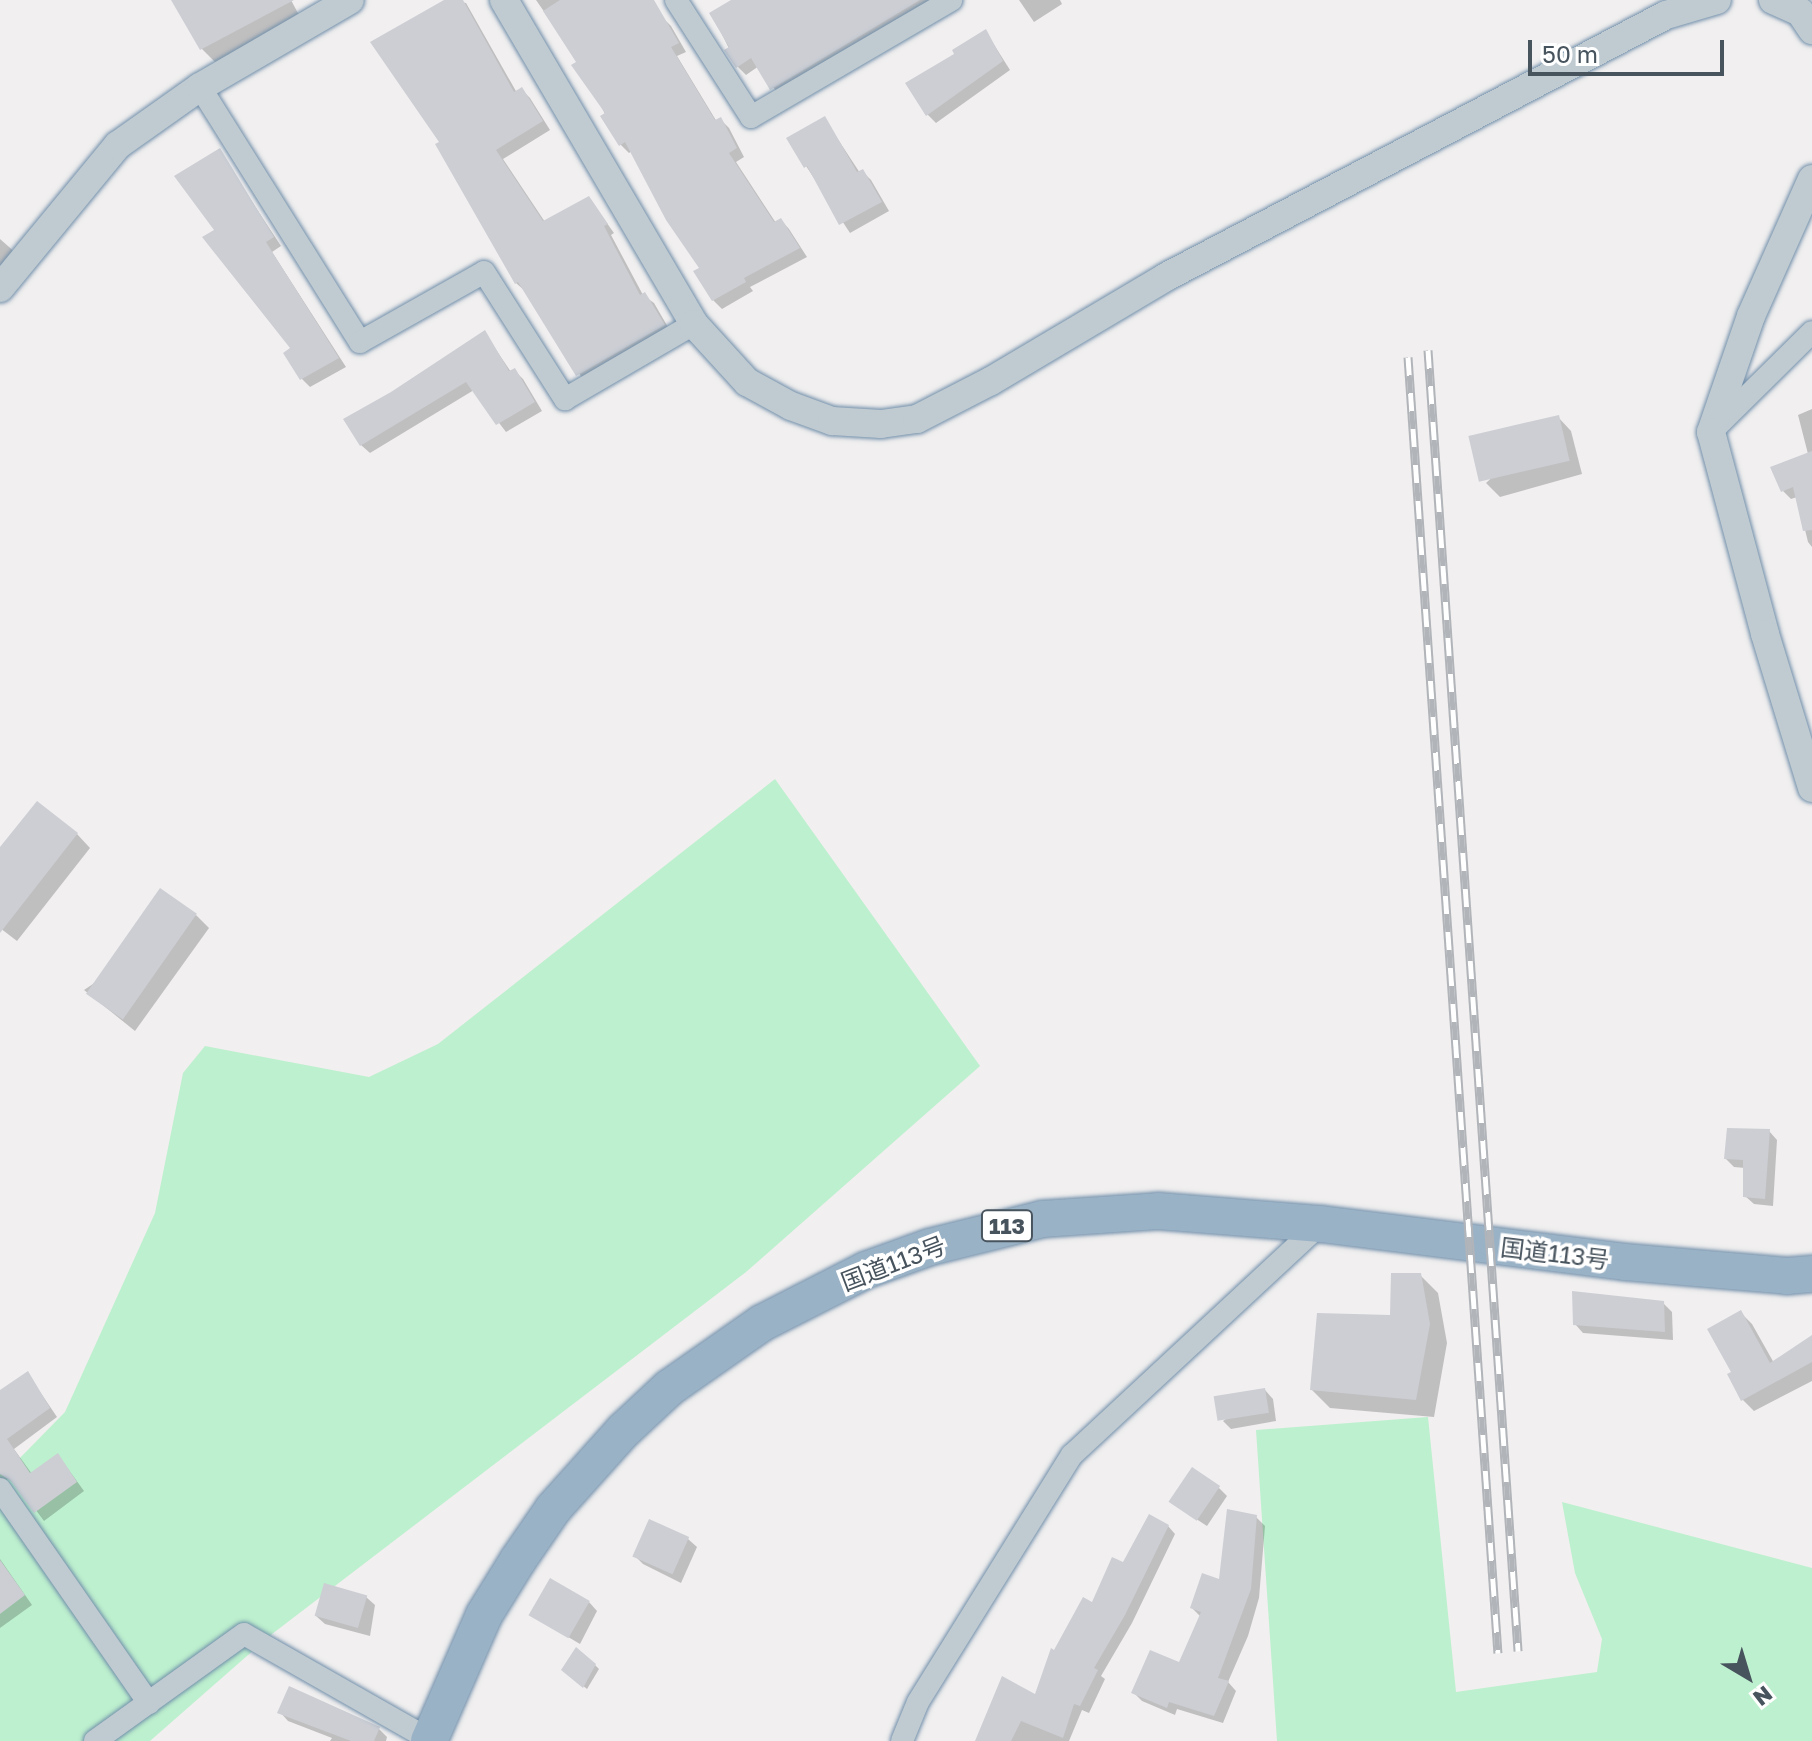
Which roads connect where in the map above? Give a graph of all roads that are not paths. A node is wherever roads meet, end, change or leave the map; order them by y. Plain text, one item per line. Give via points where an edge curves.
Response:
1 (350, 0) edge
2 (504, 0) edge
3 (676, 0) edge
4 (951, 0) edge
5 (1717, 0) edge
6 (1773, 0) edge
7 (321, 7) edge
8 (1812, 30) edge
9 (200, 87) junction
10 (1812, 179) edge
11 (0, 288) edge
12 (694, 324) junction
13 (1812, 332) edge
14 (1711, 432) junction
15 (1812, 788) edge
16 (1321, 1224) junction
17 (1812, 1274) edge
18 (0, 1489) edge
19 (149, 1703) junction
20 (429, 1740) edge
21 (95, 1741) edge
22 (902, 1741) edge

1 - 7 street
2 - 12 street
3 - 4 street via 751,117
5 - 12 street via 1639,29 1166,277 917,419 881,424 832,421 791,406 747,382
6 - 8 street via 1800,12
7 - 9 street
9 - 11 street via 118,145
9 - 12 street via 360,342 484,272 565,399
10 - 14 street via 1751,316
13 - 14 street
14 - 15 street
16 - 17 highway, 国道113号 / 113 via 1625,1262
16 - 20 highway, 国道113号 / 113 via 1158,1211 1042,1219 986,1231 866,1270 762,1323 669,1388 553,1509 484,1615
16 - 22 street via 1072,1455 918,1702
18 - 19 street
19 - 20 street via 244,1634
19 - 21 street

